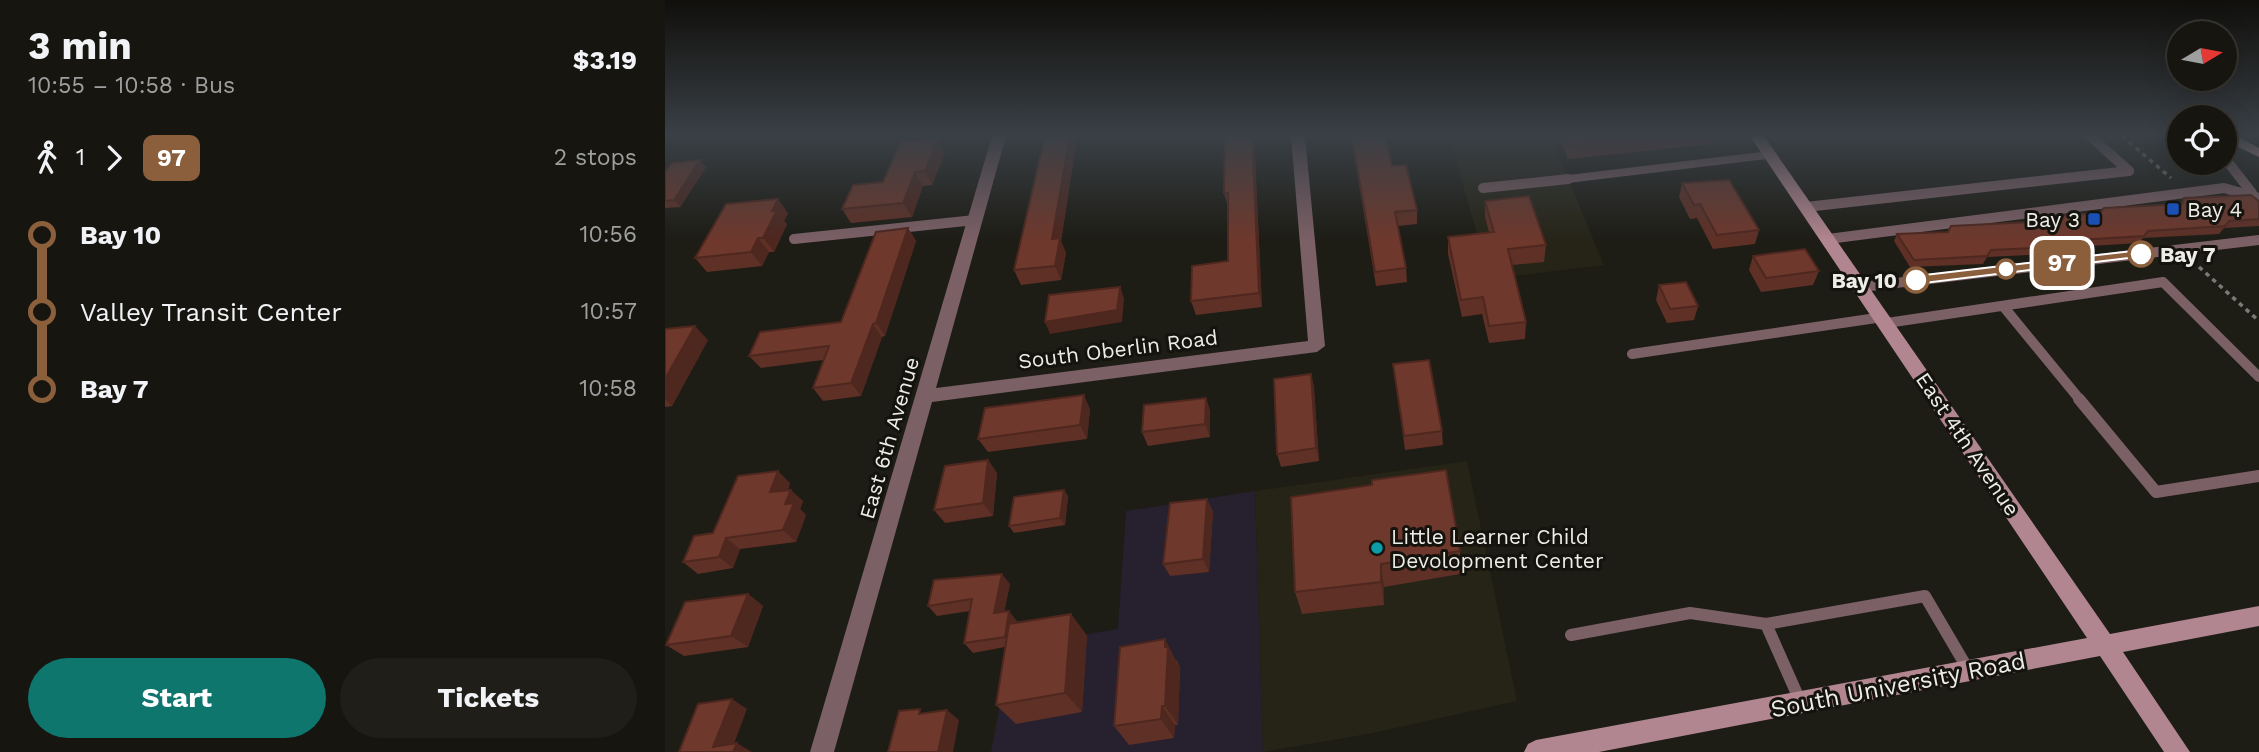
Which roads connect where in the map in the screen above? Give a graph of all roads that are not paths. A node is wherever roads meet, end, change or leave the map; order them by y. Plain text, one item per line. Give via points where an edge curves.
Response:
1 (989, 171) edge
2 (1301, 171) edge
3 (1635, 171) edge
4 (1781, 171) edge
5 (2128, 171) edge
6 (2237, 173) edge
7 (1568, 179) joint
8 (1483, 188) dead end
9 (2255, 196) edge
10 (1806, 207) junction
11 (975, 220) junction
12 (794, 239) dead end
13 (1828, 239) junction
14 (2259, 240) edge
15 (1862, 287) junction
16 (2003, 306) junction
17 (1885, 320) junction
18 (1632, 354) dead end
19 (2259, 377) edge
20 (925, 396) junction
21 (2259, 476) edge
22 (2259, 616) edge
23 (1766, 624) junction
24 (1571, 635) dead end
25 (2106, 645) junction
26 (1969, 671) junction
27 (1801, 704) junction
28 (823, 752) edge
29 (1536, 752) edge
30 (2178, 752) edge

1 - 11 street, East 6th Avenue
2 - 20 street, South Oberlin Road via 1317,346
3 - 7 street
4 - 10 street, East 4th Avenue
5 - 10 lane
6 - 9 lane
7 - 8 lane
9 - 13 lane via 2224,188
10 - 13 street, East 4th Avenue
11 - 12 lane
11 - 20 street, East 6th Avenue
13 - 15 street, East 4th Avenue
14 - 15 lane
15 - 17 street, East 4th Avenue
16 - 17 lane
16 - 19 lane via 2163,282
16 - 21 lane via 2156,492
17 - 18 lane
17 - 25 street, East 4th Avenue
20 - 28 street, East 6th Avenue
22 - 25 street, South University Road
23 - 24 lane via 1690,613
23 - 26 lane via 1925,596
23 - 27 lane
25 - 26 street, South University Road
25 - 30 street, East 4th Avenue
26 - 27 street, South University Road
27 - 29 street, South University Road

